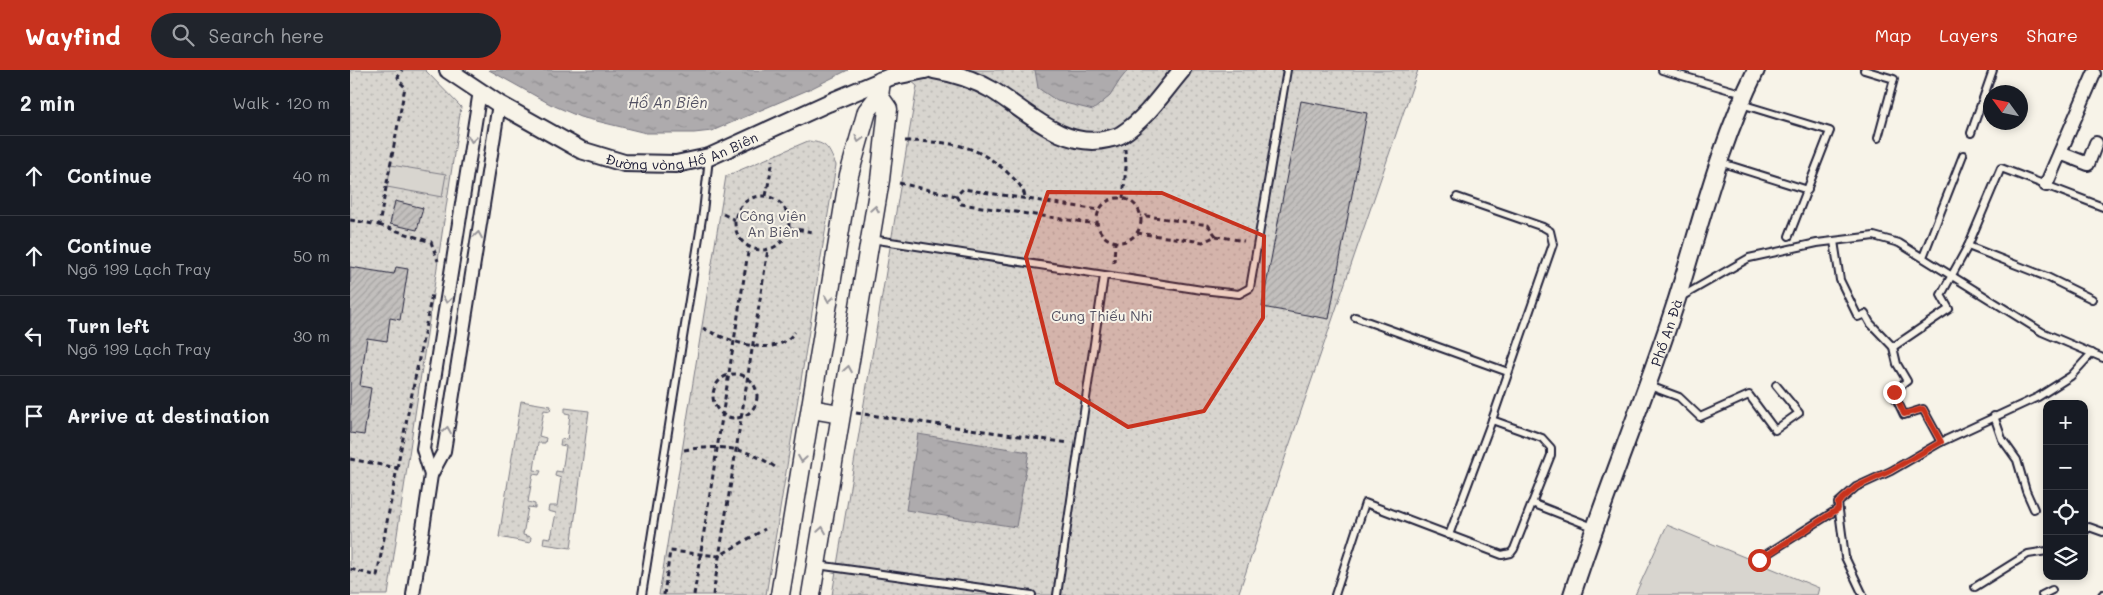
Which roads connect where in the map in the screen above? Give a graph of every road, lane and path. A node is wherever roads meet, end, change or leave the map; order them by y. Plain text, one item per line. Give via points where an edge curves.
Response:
1 (402, 70) edge
2 (448, 70) edge
3 (925, 70) edge
4 (934, 70) edge
5 (1182, 70) edge
6 (1287, 70) edge
7 (1662, 70) edge
8 (1756, 70) edge
9 (1864, 70) edge
10 (1993, 70) edge
11 (2094, 74) dead end
12 (880, 89) junction
13 (480, 91) junction
14 (1742, 99) junction
15 (499, 104) junction
16 (1971, 134) dead end
17 (1878, 138) dead end
18 (905, 141) dead end
19 (2096, 143) dead end
20 (1125, 147) dead end
21 (2060, 153) junction
22 (1963, 155) dead end
23 (709, 157) junction
24 (773, 160) dead end
25 (1718, 162) junction
26 (899, 183) dead end
27 (2046, 185) junction
28 (1808, 190) junction
29 (766, 196) junction
30 (956, 196) junction
31 (1024, 197) junction
32 (1458, 197) dead end
33 (1123, 198) junction
34 (2103, 207) edge
35 (1099, 210) junction
36 (723, 214) dead end
37 (1140, 215) junction
38 (350, 220) edge
39 (735, 220) junction
40 (1096, 224) junction
41 (379, 225) junction
42 (789, 228) junction
43 (813, 232) dead end
44 (1137, 233) junction
45 (1216, 236) junction
46 (1789, 236) dead end
47 (870, 239) junction
48 (1244, 241) dead end
49 (1834, 241) junction
50 (1115, 242) junction
51 (749, 246) junction
52 (1968, 246) junction
53 (768, 249) junction
54 (454, 255) junction
55 (1923, 257) junction
56 (474, 258) junction
57 (1114, 263) dead end
58 (437, 270) dead end
59 (1953, 275) junction
60 (1104, 276) junction
61 (433, 289) dead end
62 (2092, 299) dead end
63 (1676, 300) junction
64 (1355, 317) dead end
65 (703, 328) dead end
66 (795, 332) dead end
67 (441, 337) junction
68 (461, 341) junction
69 (734, 341) junction
70 (752, 346) junction
71 (1893, 347) junction
72 (2092, 353) junction
73 (2103, 358) edge
74 (1508, 372) junction
75 (729, 375) junction
76 (747, 378) junction
77 (1646, 384) junction
78 (1776, 385) dead end
79 (811, 408) junction
80 (722, 414) junction
81 (840, 414) junction
82 (1994, 416) junction
83 (741, 417) junction
84 (1492, 420) junction
85 (1941, 442) junction
86 (1068, 443) dead end
87 (718, 447) junction
88 (736, 448) junction
89 (684, 450) dead end
90 (350, 459) edge
91 (398, 468) junction
92 (775, 468) dead end
93 (431, 475) junction
94 (1532, 503) junction
95 (1838, 509) junction
96 (2034, 509) dead end
97 (1594, 527) junction
98 (2088, 528) edge
99 (765, 529) dead end
100 (2103, 532) edge
101 (1449, 535) junction
102 (2043, 552) edge
103 (700, 554) junction
104 (719, 556) junction
105 (1759, 560) dead end
106 (816, 564) junction
107 (350, 570) edge
108 (1975, 587) dead end
109 (2052, 590) dead end
110 (413, 595) edge
111 (642, 595) edge
112 (664, 595) edge
113 (694, 595) edge
114 (713, 595) edge
115 (780, 595) edge
116 (812, 595) edge
117 (1032, 595) edge
118 (1057, 595) edge
119 (1335, 595) edge
120 (1572, 595) edge
121 (1863, 595) edge
122 (2042, 595) edge

1 - 41 path via 398,77 405,87
2 - 13 street, Đường vòng Hồ An Biên
3 - 12 street, Đường vòng Hồ An Biên
4 - 5 street via 991,89 1046,127 1072,139 1099,141 1121,135 1138,121
6 - 60 lane via 1250,288 1239,294 1226,293
7 - 14 lane
8 - 14 street, Phố An Đà
9 - 17 lane via 1894,80
10 - 16 lane
11 - 21 street
12 - 23 street, Đường vòng Hồ An Biên via 828,103
47 -> 12 main road via 888,109
12 -> 79 main road via 866,111 849,175
13 - 15 street, Đường vòng Hồ An Biên
13 -> 54 street
14 - 25 street, Phố An Đà
14 - 28 lane via 1830,131
15 - 23 street, Đường vòng Hồ An Biên via 581,150 624,163 676,164
56 -> 15 street
18 - 31 path via 965,146 997,164 1024,190
19 - 21 street via 2088,164
20 - 33 path
21 - 27 street
22 - 55 lane
23 - 111 lane
24 - 29 path
25 - 28 lane
25 - 63 street, Phố An Đà
26 - 30 path
27 - 34 lane
27 - 52 lane via 2001,168
28 - 46 lane
29 - 39 path via 743,204
29 - 42 path via 782,204
30 - 31 path via 963,189
30 - 40 path via 961,204
31 - 35 path
32 - 74 lane via 1543,227 1550,231 1552,237 1553,244
33 - 35 path via 1110,199
33 - 37 path via 1132,202
35 - 40 path
36 - 39 path
37 - 44 path
37 - 45 path via 1208,225
38 - 41 path
39 - 51 path via 739,237
40 - 50 path via 1103,236
41 - 58 path via 431,242 438,260
42 - 43 path
42 - 53 path via 779,244
44 - 45 path via 1203,242
44 - 50 path via 1129,240
45 - 48 path
47 - 60 lane
81 -> 47 main road
49 - 55 lane via 1874,236 1899,243
49 - 63 lane via 1749,258
49 - 71 lane via 1840,280 1858,317 1865,314
50 - 57 path
51 - 53 path
51 - 69 path
52 - 59 lane
52 - 62 lane via 2047,276
53 - 70 path
54 - 56 street
54 -> 67 street
55 - 59 lane
56 - 68 street
59 - 71 lane via 1941,295 1949,309
59 - 72 lane via 2042,332
60 - 118 lane
61 - 91 path
63 - 77 street, Phố An Đà
64 - 74 lane
65 - 69 path
66 - 70 path via 786,341 770,346
67 - 68 street
67 - 93 street via 423,449
93 -> 68 street via 444,452
69 - 70 path
69 - 75 path
70 - 76 path
71 - 85 lane via 1897,364 1907,381 1894,392 1904,414 1923,409
72 - 73 lane
72 - 82 lane via 2071,376 2038,397
74 - 84 lane
75 - 76 path
75 - 80 path
75 - 80 path via 718,383 713,396
76 - 83 path
76 - 83 path via 756,389 755,403
77 - 78 lane via 1679,398 1700,417 1749,395 1774,430 1799,413
77 - 97 street, Phố An Đà
79 - 81 main road
79 -> 115 main road
80 - 83 path via 731,418
80 - 87 path
81 - 86 path via 863,412
106 -> 81 main road
82 - 85 lane
82 - 96 lane via 2002,439 2017,460
83 - 88 path
84 - 94 lane via 1542,438 1551,448
84 - 101 lane
85 - 95 lane via 1856,487 1838,503
87 - 88 path
87 - 89 path
87 - 103 path
88 - 92 path via 761,458
88 - 104 path
90 - 91 path
91 - 107 path via 377,576
93 - 110 street
94 - 97 lane
94 - 101 lane via 1514,549 1506,556
95 - 105 lane
95 - 121 lane via 1845,557
97 - 120 street, Phố An Đà
98 - 100 lane
99 - 104 path
101 - 119 lane via 1365,503
102 - 108 lane via 2028,554
103 - 104 path
103 - 112 path via 670,550
103 - 113 path
104 - 114 path
106 - 116 main road
106 - 117 lane
109 - 122 lane

